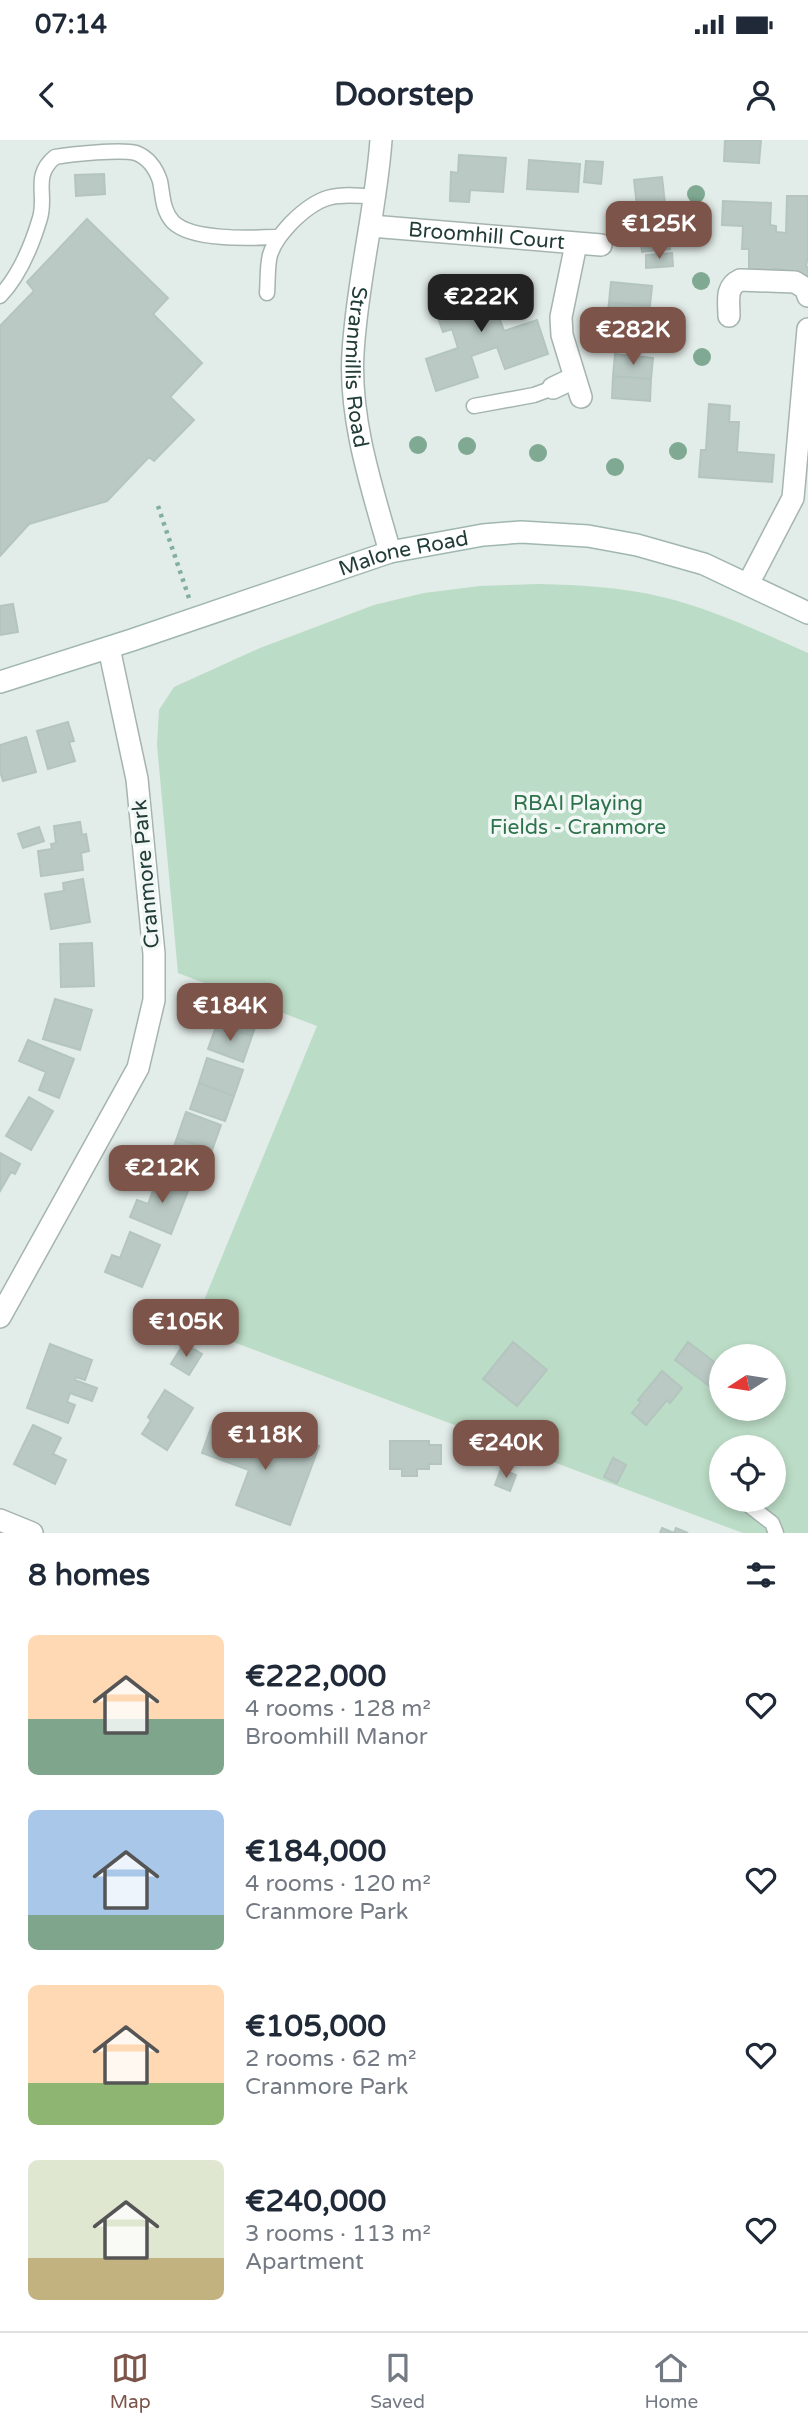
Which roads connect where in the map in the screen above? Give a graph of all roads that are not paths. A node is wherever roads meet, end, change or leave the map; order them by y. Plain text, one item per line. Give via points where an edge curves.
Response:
1 (381, 140) edge
2 (375, 197) junction
3 (371, 226) junction
4 (278, 237) junction
5 (576, 244) junction
6 (601, 245) dead end
7 (267, 293) dead end
8 (0, 296) edge
9 (808, 296) edge
10 (729, 316) dead end
11 (808, 329) edge
12 (554, 388) joint
13 (474, 405) dead end
14 (390, 552) junction
15 (748, 583) junction
16 (808, 613) edge
17 (109, 648) junction
18 (0, 682) edge
19 (0, 1317) edge
20 (758, 1512) edge
21 (0, 1520) edge
22 (32, 1533) edge
23 (776, 1533) edge

1 - 2 street, Stranmillis Road
2 - 3 street, Stranmillis Road
2 - 4 lane via 341,194 325,198 307,207
3 - 5 street, Broomhill Court
3 - 14 street, Stranmillis Road via 353,354 355,400
4 - 7 lane via 270,256
4 - 8 lane via 187,232 172,221 164,206 157,171 135,152 55,157 42,177 41,215 26,254
5 - 6 street, Broomhill Court
5 - 12 street via 561,317 578,387
9 - 10 street via 795,282 740,280 729,290
11 - 15 street via 793,498
12 - 13 lane
14 - 15 street, Malone Road via 483,535 588,536 676,555
14 - 17 street, Malone Road
15 - 16 street, Malone Road
17 - 18 street, Malone Road
17 - 19 street, Cranmore Park via 137,779 154,954 154,1000 138,1068
20 - 23 lane via 772,1523
21 - 22 street

